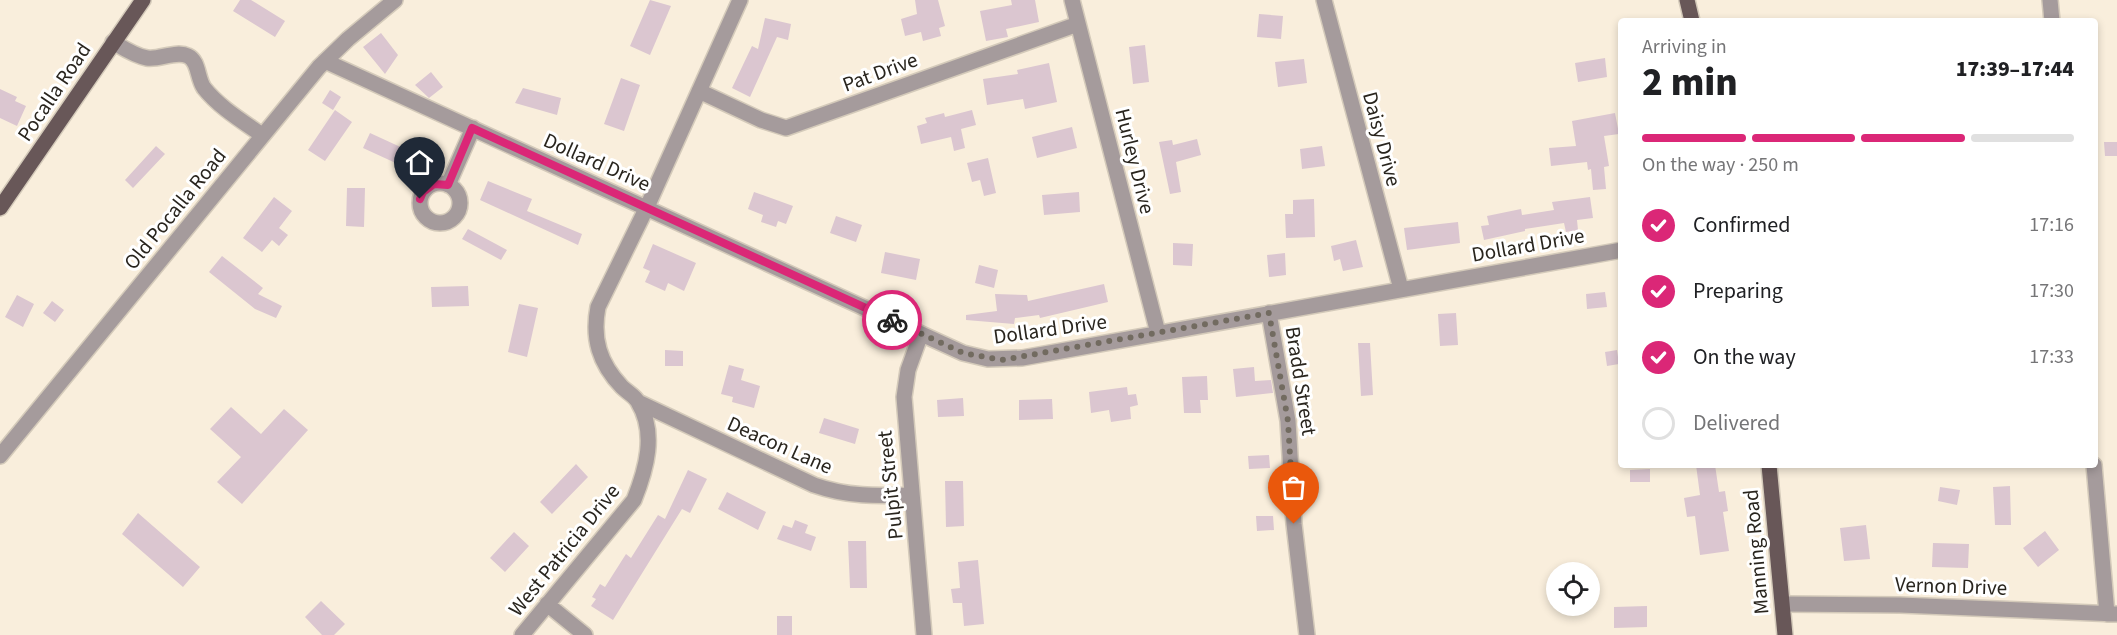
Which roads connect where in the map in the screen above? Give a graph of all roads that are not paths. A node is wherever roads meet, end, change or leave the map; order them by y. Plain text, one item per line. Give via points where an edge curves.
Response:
1 (143, 0) edge
2 (395, 0) edge
3 (740, 0) edge
4 (1072, 0) edge
5 (1324, 0) edge
6 (1687, 0) edge
7 (2050, 0) edge
8 (1691, 18) edge
9 (2052, 18) edge
10 (1078, 24) junction
11 (113, 42) junction
12 (325, 61) junction
13 (699, 91) junction
14 (472, 128) junction
15 (262, 135) junction
16 (448, 185) dead end
17 (647, 207) junction
18 (0, 208) edge
19 (1618, 251) edge
20 (1401, 289) junction
21 (1269, 313) junction
22 (1158, 333) junction
23 (921, 334) junction
24 (638, 402) junction
25 (0, 456) edge
26 (1769, 468) edge
27 (2094, 468) edge
28 (912, 495) junction
29 (547, 604) junction
30 (1782, 604) junction
31 (2112, 614) edge
32 (522, 635) edge
33 (585, 635) edge
34 (924, 635) edge
35 (1307, 635) edge
36 (1785, 635) edge

1 - 11 main road, Pocalla Road
2 - 12 street, Old Pocalla Road
3 - 13 street, West Patricia Drive
4 - 10 street, Hurley Drive
5 - 20 street, Daisy Drive
6 - 8 main road
7 - 9 street
10 - 13 street, Pat Drive via 786,128
10 - 22 street, Hurley Drive
11 - 15 street via 146,58 189,56 214,100
11 - 18 main road, Pocalla Road
12 - 14 street, Dollard Drive
12 - 15 street, Old Pocalla Road
13 - 17 street, West Patricia Drive
14 - 16 street
14 - 17 street, Dollard Drive
15 - 25 street, Old Pocalla Road
17 - 23 street, Dollard Drive
17 - 24 street, West Patricia Drive via 598,307 595,324 600,357
19 - 20 street, Dollard Drive
20 - 21 street, Dollard Drive
21 - 22 street, Dollard Drive
21 - 35 street, Bradd Street via 1288,421 1294,524
22 - 23 street, Dollard Drive via 1002,360 963,353
23 - 28 street, Pulpit Street via 906,376 904,397
24 - 28 street, Deacon Lane via 837,493
24 - 29 street, West Patricia Drive via 649,442 644,475 634,500
26 - 30 main road, Manning Road
27 - 31 street
28 - 34 street, Pulpit Street
29 - 32 street, West Patricia Drive
29 - 33 street
30 - 31 street, Vernon Drive
30 - 36 main road, Manning Road

